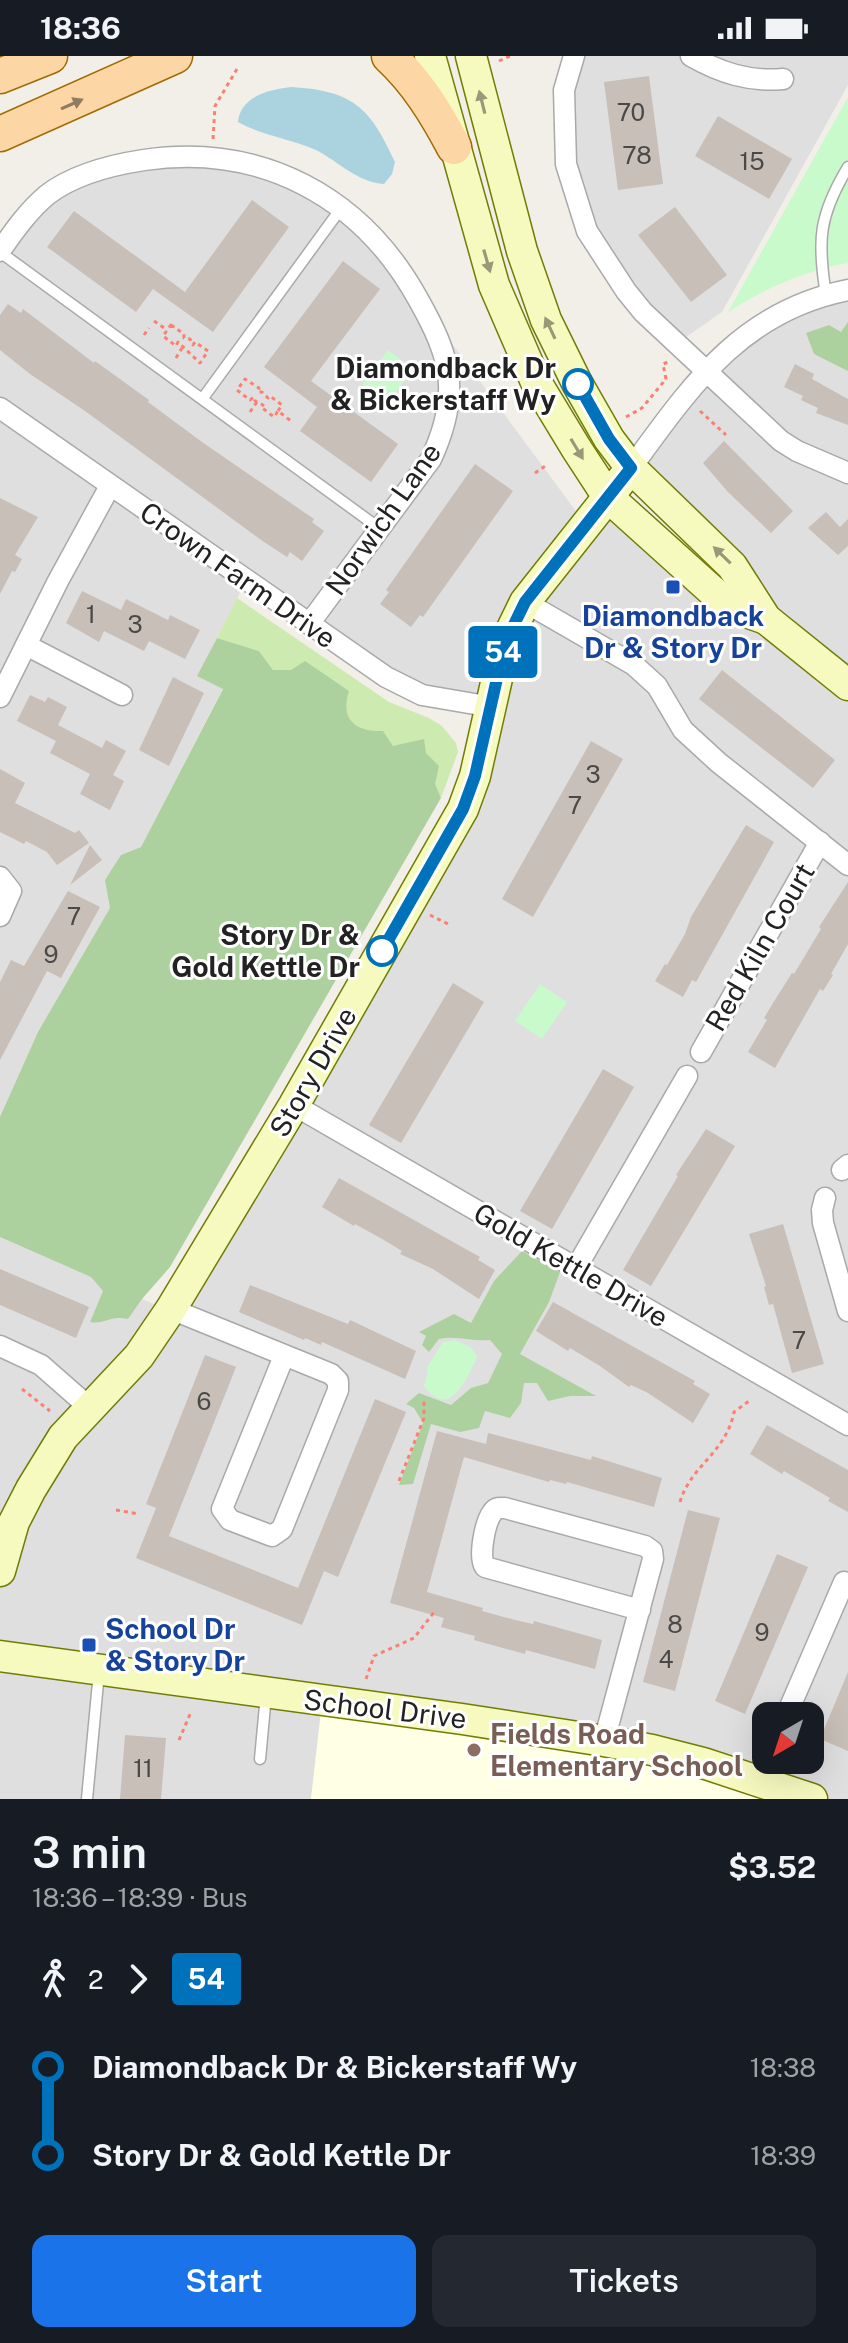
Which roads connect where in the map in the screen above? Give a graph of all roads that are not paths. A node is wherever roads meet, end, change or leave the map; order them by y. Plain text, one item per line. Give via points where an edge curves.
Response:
1 (50, 56) edge
2 (389, 56) edge
3 (430, 56) edge
4 (574, 56) edge
5 (691, 56) edge
6 (489, 58) edge
7 (172, 59) edge
8 (0, 76) edge
9 (783, 79) dead end
10 (0, 134) edge
11 (454, 147) junction
12 (848, 167) edge
13 (342, 207) junction
14 (0, 251) edge
15 (848, 290) edge
16 (826, 295) junction
17 (706, 372) junction
18 (203, 398) junction
19 (0, 408) edge
20 (631, 468) junction
21 (848, 473) edge
22 (110, 486) junction
23 (608, 497) junction
24 (379, 528) junction
25 (525, 602) junction
26 (766, 619) junction
27 (309, 624) junction
28 (26, 645) junction
29 (848, 685) edge
30 (122, 695) dead end
31 (0, 697) edge
32 (492, 707) junction
33 (820, 842) junction
34 (848, 865) edge
35 (0, 877) edge
36 (0, 916) edge
37 (701, 1052) dead end
38 (687, 1076) dead end
39 (294, 1105) junction
40 (825, 1198) dead end
41 (576, 1268) junction
42 (171, 1309) junction
43 (848, 1311) edge
44 (0, 1346) edge
45 (284, 1356) junction
46 (90, 1408) junction
47 (848, 1425) edge
48 (0, 1571) edge
49 (844, 1582) dead end
50 (640, 1610) junction
51 (0, 1656) edge
52 (99, 1670) junction
53 (266, 1694) junction
54 (792, 1702) edge
55 (604, 1741) junction
56 (260, 1759) dead end
57 (752, 1768) edge
58 (770, 1774) edge
59 (87, 1799) edge
60 (812, 1799) edge

1 - 8 main road
2 - 11 main road via 432,107
3 - 11 street
4 - 17 street via 564,90 566,164 587,231 643,312
5 - 9 street via 744,79
20 -> 6 street via 601,425 546,320 522,251
10 -> 7 main road
11 -> 23 street via 494,285 531,369
12 - 16 lane via 822,226 819,253
13 - 14 street, Norwich Lane via 302,182 265,168 213,158 163,158 85,175 47,196
13 - 18 lane
13 - 24 street, Norwich Lane via 385,249 412,287 440,337 447,366 450,399 444,430 431,459
14 - 18 lane
15 - 16 street
16 - 17 street via 761,323
17 - 20 street
17 - 21 street via 781,441
18 - 24 lane
19 - 22 street, Crown Farm Drive
20 - 23 street, Story Drive
26 -> 20 street via 732,566
22 - 27 street, Crown Farm Drive
22 - 28 street
23 - 25 street, Story Drive
23 - 26 street via 729,606
24 - 27 street, Norwich Lane
25 - 32 street, Story Drive via 505,643
25 - 33 street via 634,665 657,686 683,730
26 - 29 street
27 - 32 street, Crown Farm Drive via 410,690
28 - 30 street
28 - 31 street
32 - 39 street, Story Drive via 463,809
33 - 34 street
33 - 37 street, Red Kiln Court
35 - 36 street via 11,891
38 - 41 street
39 - 41 street, Gold Kettle Drive
39 - 42 street, Story Drive
40 - 43 street via 823,1223
41 - 47 street, Gold Kettle Drive
42 - 45 street
42 - 46 street, Story Drive via 139,1356
44 - 46 street via 41,1365
45 - 45 street via 331,1374 338,1390 282,1529 268,1536 230,1520 222,1509
46 - 48 street, Story Drive via 63,1437 31,1489 14,1522
49 - 54 street
50 - 50 street via 653,1559 645,1546 505,1508 491,1515 480,1555 485,1567
50 - 55 street
51 - 52 street, School Drive
52 - 53 street, School Drive
52 - 59 lane
53 - 55 street, School Drive
53 - 56 lane
55 - 57 street, School Drive
58 - 60 street, School Drive

